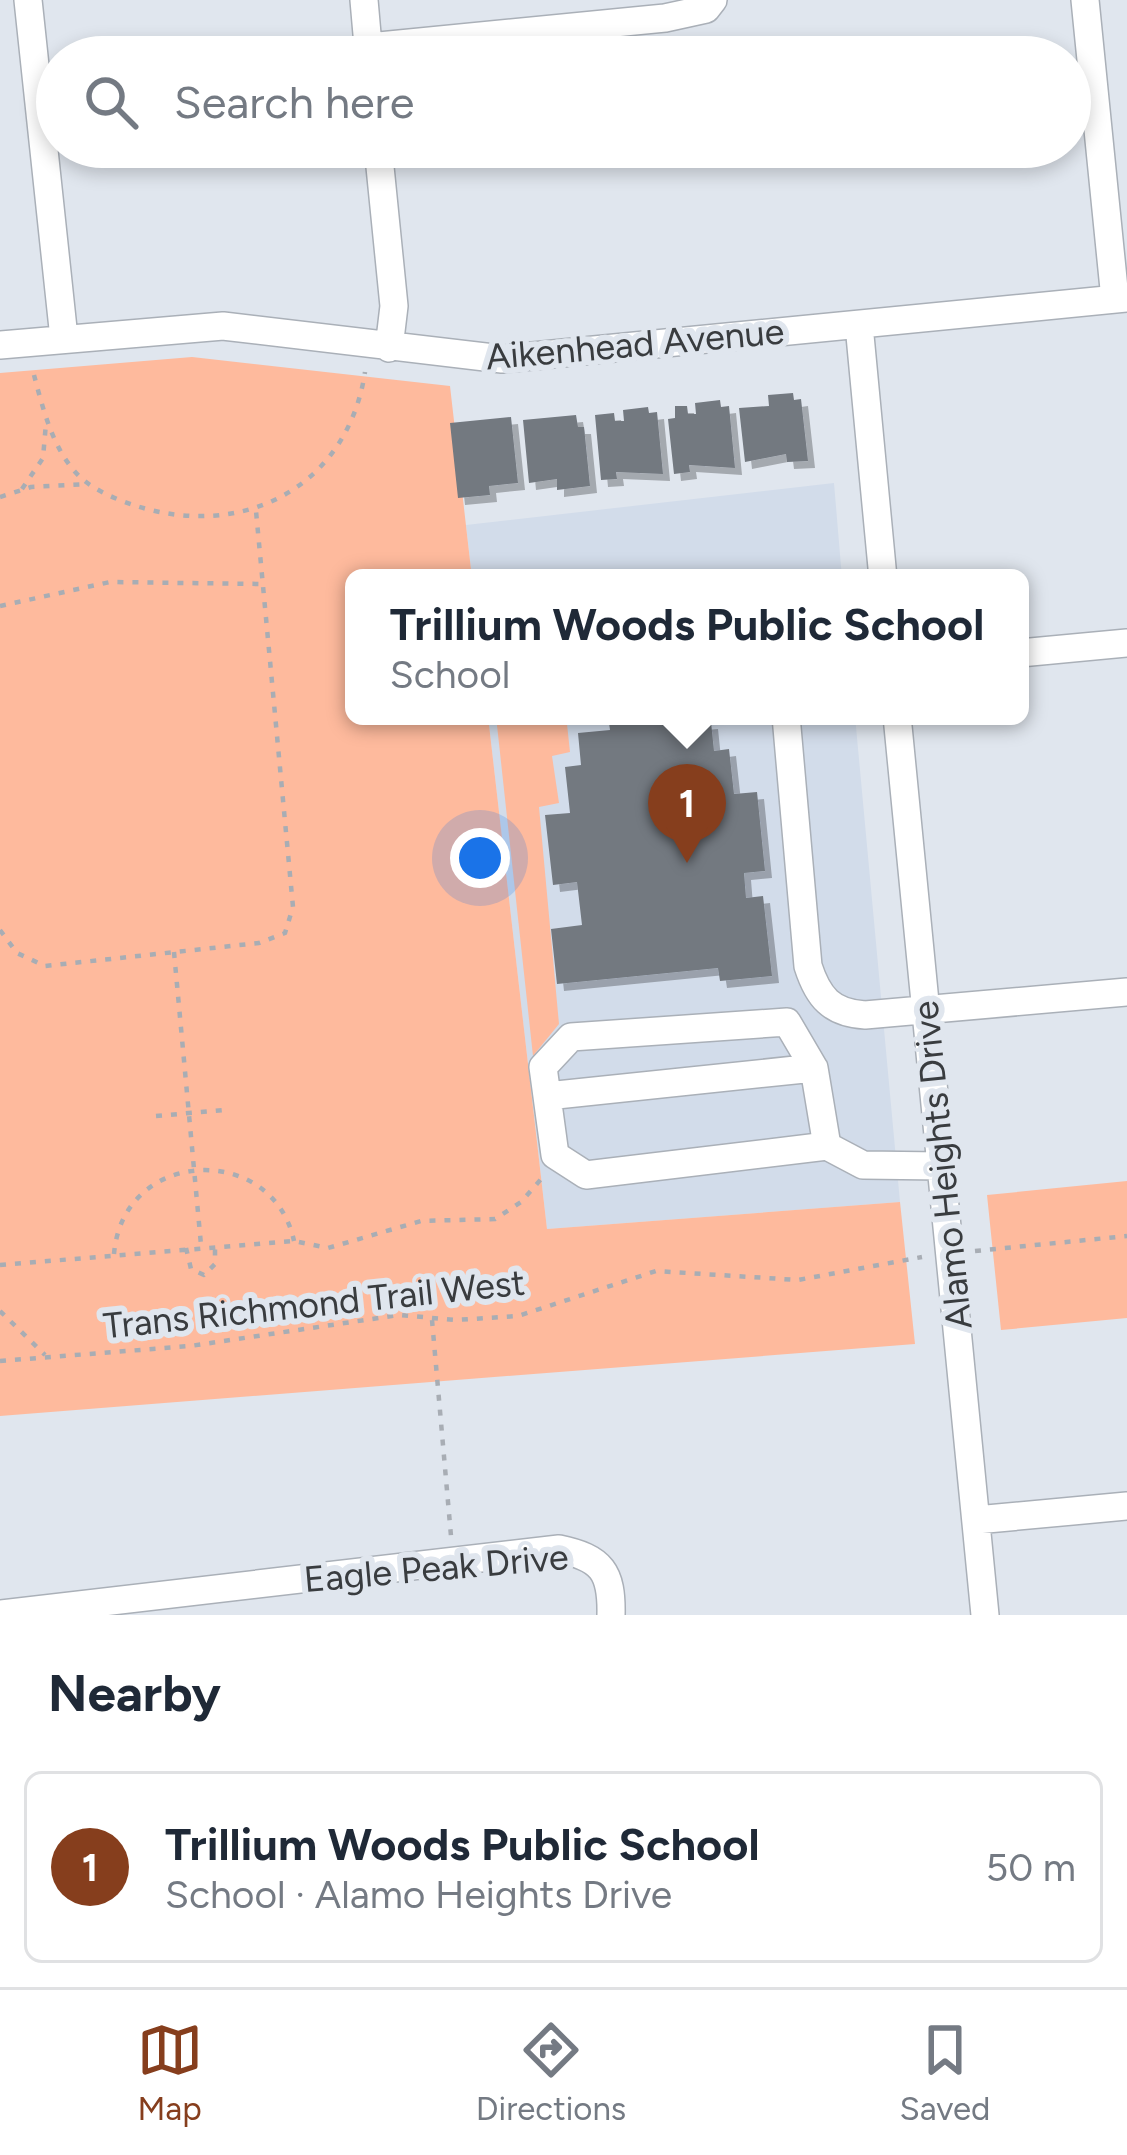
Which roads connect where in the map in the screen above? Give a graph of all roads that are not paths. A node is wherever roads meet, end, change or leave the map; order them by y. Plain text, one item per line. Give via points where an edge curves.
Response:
1 (28, 0) edge
2 (364, 0) edge
3 (713, 0) edge
4 (1085, 0) edge
5 (367, 36) edge
6 (508, 36) edge
7 (1089, 36) edge
8 (1091, 50) edge
9 (36, 75) edge
10 (46, 168) edge
11 (380, 168) edge
12 (1121, 298) edge
13 (859, 325) junction
14 (64, 338) junction
15 (0, 345) edge
16 (388, 348) junction
17 (882, 569) edge
18 (1127, 643) edge
19 (1029, 652) edge
20 (787, 725) edge
21 (898, 725) edge
22 (1127, 992) edge
23 (926, 1011) junction
24 (814, 1068) junction
25 (547, 1096) junction
26 (827, 1146) junction
27 (941, 1166) junction
28 (1127, 1506) edge
29 (976, 1520) junction
30 (0, 1614) edge
31 (611, 1615) edge
32 (986, 1615) edge

1 - 9 street
2 - 5 street
3 - 6 street via 706,9 664,18
4 - 7 street
8 - 12 street
10 - 14 street
11 - 16 street via 394,306
12 - 13 street, Aikenhead Avenue
13 - 16 street, Aikenhead Avenue via 502,359
13 - 17 street
14 - 15 street, Aikenhead Avenue
14 - 16 street, Aikenhead Avenue via 223,326
18 - 19 street
20 - 23 street via 815,990 848,1014
21 - 23 street, Alamo Heights Drive
22 - 23 street
23 - 27 street, Alamo Heights Drive
24 - 25 street
24 - 25 street via 787,1022 571,1037 543,1067
24 - 26 street
25 - 26 street via 560,1157 586,1175
26 - 27 street via 863,1165
27 - 29 street, Alamo Heights Drive
28 - 29 street
29 - 32 street, Alamo Heights Drive
30 - 31 street, Eagle Peak Drive via 559,1550 605,1568

